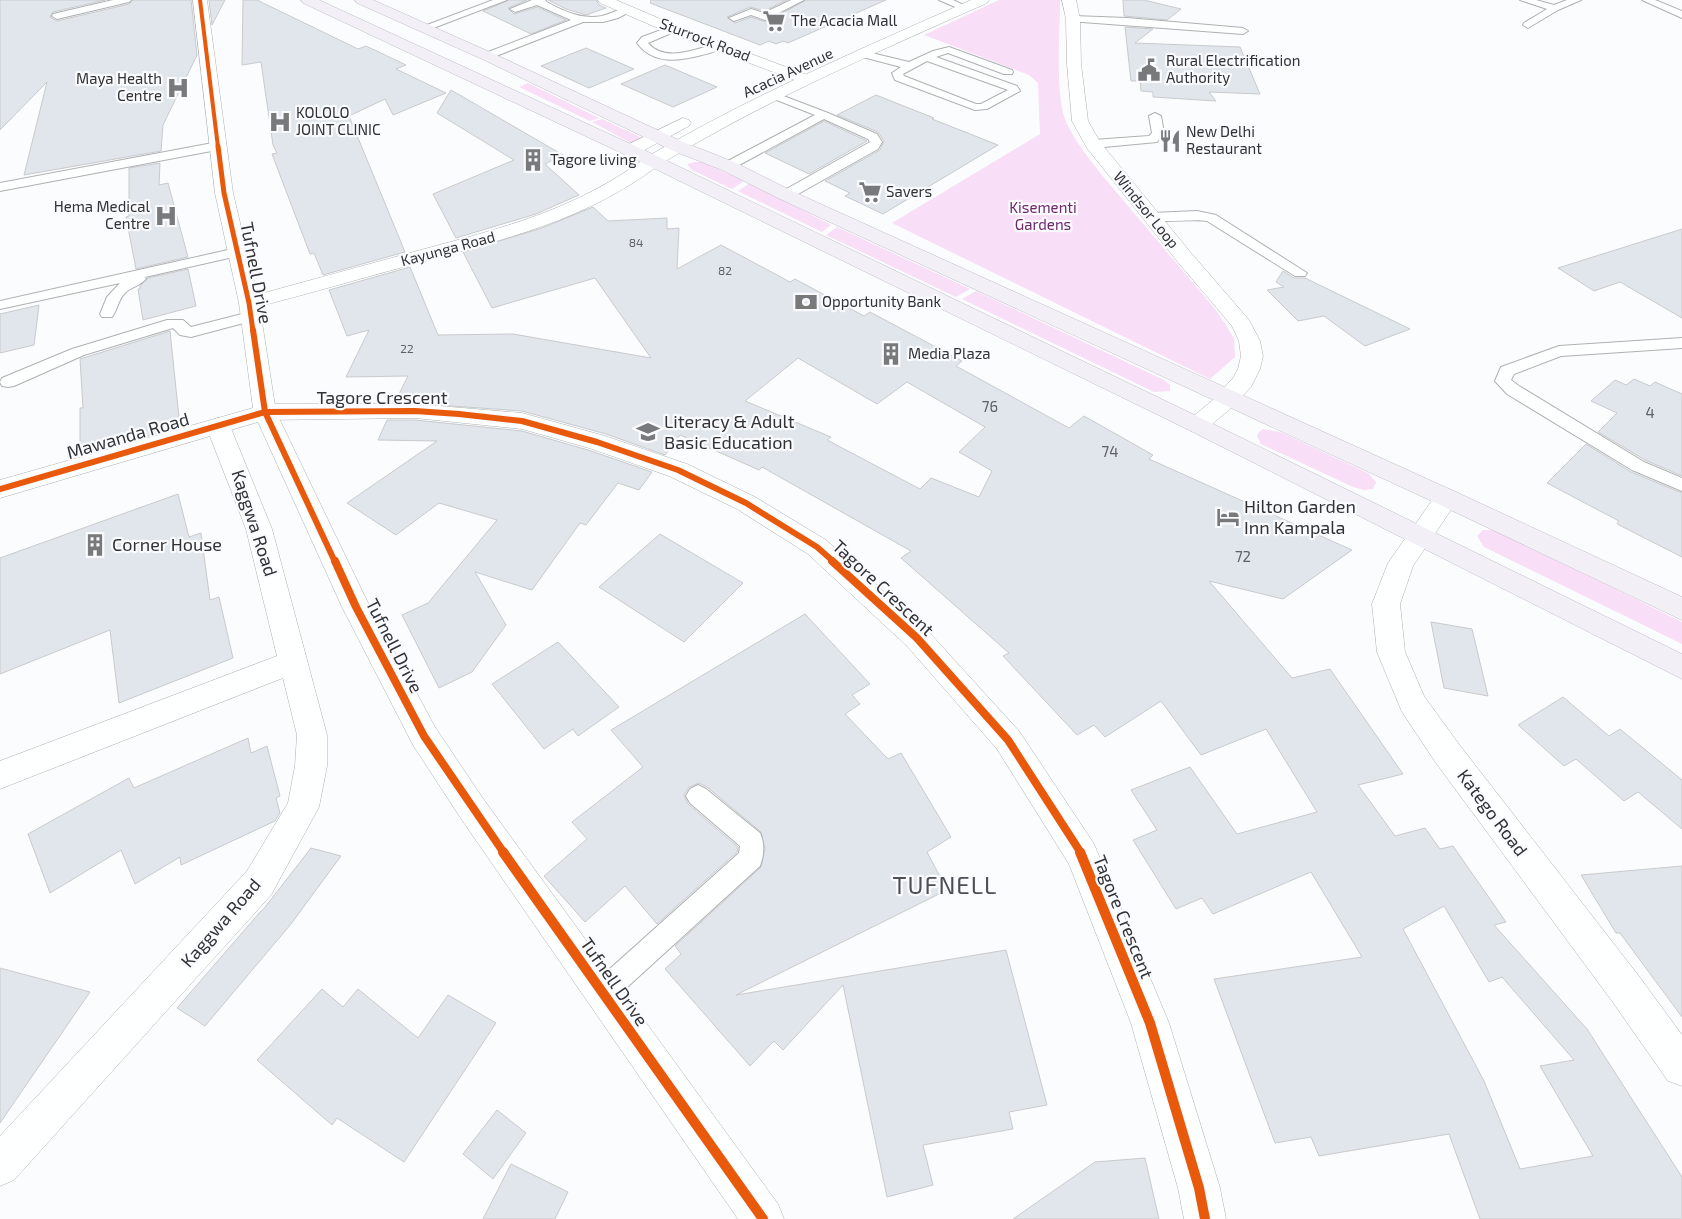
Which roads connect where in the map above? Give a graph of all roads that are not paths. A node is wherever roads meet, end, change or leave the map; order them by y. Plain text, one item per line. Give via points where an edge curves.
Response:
1 (126, 0) edge
2 (200, 0) edge
3 (308, 0) edge
4 (362, 0) edge
5 (502, 0) edge
6 (605, 0) edge
7 (640, 0) edge
8 (800, 0) edge
9 (946, 0) edge
10 (982, 0) edge
11 (1069, 0) edge
12 (1525, 0) edge
13 (1576, 0) edge
14 (1647, 0) edge
15 (539, 1) edge
16 (625, 8) junction
17 (966, 8) junction
18 (1555, 8) junction
19 (515, 10) dead end
20 (1681, 15) edge
21 (57, 16) dead end
22 (734, 18) dead end
23 (1233, 18) dead end
24 (1073, 19) junction
25 (580, 20) junction
26 (1528, 25) dead end
27 (672, 29) junction
28 (1232, 30) junction
29 (441, 31) junction
30 (1243, 31) dead end
31 (720, 46) junction
32 (863, 54) junction
33 (487, 56) junction
34 (928, 58) junction
35 (911, 66) junction
36 (788, 72) junction
37 (1008, 72) dead end
38 (805, 79) junction
39 (773, 95) junction
40 (736, 97) dead end
41 (824, 115) junction
42 (1155, 116) dead end
43 (692, 118) dead end
44 (656, 136) junction
45 (1093, 144) junction
46 (218, 146) junction
47 (677, 146) junction
48 (631, 150) junction
49 (728, 166) junction
50 (646, 167) junction
51 (0, 187) edge
52 (786, 195) junction
53 (1152, 217) junction
54 (238, 254) junction
55 (1300, 273) dead end
56 (0, 305) edge
57 (249, 310) junction
58 (107, 314) dead end
59 (1682, 343) edge
60 (8, 382) dead end
61 (1228, 398) junction
62 (265, 412) junction
63 (1197, 425) junction
64 (218, 426) junction
65 (1682, 484) edge
66 (0, 489) edge
67 (1447, 498) junction
68 (1421, 536) junction
69 (1682, 610) edge
70 (293, 662) junction
71 (1682, 666) edge
72 (0, 775) edge
73 (698, 796) dead end
74 (602, 992) junction
75 (1682, 1067) edge
76 (0, 1166) edge
77 (763, 1219) edge
78 (1205, 1219) edge

1 - 21 lane
2 - 46 street, Tufnell Drive
3 - 48 main road
4 - 29 main road
5 - 29 lane
6 - 16 street, Sturrock Road
7 - 16 lane
8 - 22 lane via 765,17 751,12
9 - 17 lane
9 - 36 street, Acacia Avenue
10 - 17 street, Acacia Avenue
11 - 24 street, Windsor Loop
12 - 18 lane
13 - 18 lane
14 - 20 lane
15 - 19 lane
15 - 25 lane
16 - 25 lane via 602,20
16 - 27 street, Sturrock Road
17 - 32 street, Acacia Avenue
18 - 26 lane
23 - 28 lane
24 - 28 lane
24 - 45 street, Windsor Loop via 1080,120
25 - 33 lane
27 - 31 street, Sturrock Road
27 - 31 lane via 642,43 659,55 682,56
28 - 30 lane
29 - 33 main road
31 - 36 street, Sturrock Road
32 - 35 lane
32 - 38 street, Acacia Avenue
33 - 44 main road
34 - 35 lane
34 - 35 lane via 1014,91 983,107 975,106 899,78 897,73
34 - 37 lane via 949,50
36 - 38 street, Sturrock Road
36 - 40 street, Acacia Avenue
38 - 39 street, Acacia Avenue
39 - 41 lane
39 - 47 street, Acacia Avenue
41 - 49 lane
41 - 52 lane via 876,142
42 - 45 lane via 1158,133 1153,139
43 - 44 street
44 - 47 main road
44 - 48 street
45 - 53 street, Windsor Loop
46 - 51 lane
46 - 54 street, Tufnell Drive via 224,193
47 - 49 main road
47 - 50 street, Acacia Avenue
48 - 50 main road
49 - 52 main road
50 - 57 street, Kayunga Road via 601,196 563,215
50 - 63 main road
52 - 61 main road
53 - 55 lane via 1197,215 1211,218
53 - 61 street, Windsor Loop via 1249,336 1252,363 1248,374
54 - 56 lane
54 - 57 street, Tufnell Drive
54 - 58 lane via 133,281 109,303
57 - 60 lane via 185,332 178,323 172,323 78,352
57 - 62 street, Tufnell Drive
59 - 65 lane via 1559,351 1507,371 1503,381 1638,466
61 - 63 street, Windsor Loop
61 - 67 main road
62 - 64 street, Mawanda Road
62 - 74 street, Tufnell Drive via 356,607 424,736
62 - 78 street, Tagore Crescent via 415,411 522,421 678,470 746,503 817,547 917,638 1008,740 1082,855 1150,1023 1200,1188
63 - 68 main road
64 - 66 street, Mawanda Road
64 - 70 street, Kaggwa Road via 259,529
67 - 68 street, Katego Road
67 - 69 main road
68 - 71 main road
68 - 75 street, Katego Road via 1401,563 1386,604 1391,652 1412,702 1446,754
70 - 72 street
70 - 76 street, Kaggwa Road via 312,735 311,766 303,807 259,883
73 - 74 lane via 752,841 751,858
74 - 77 street, Tufnell Drive

